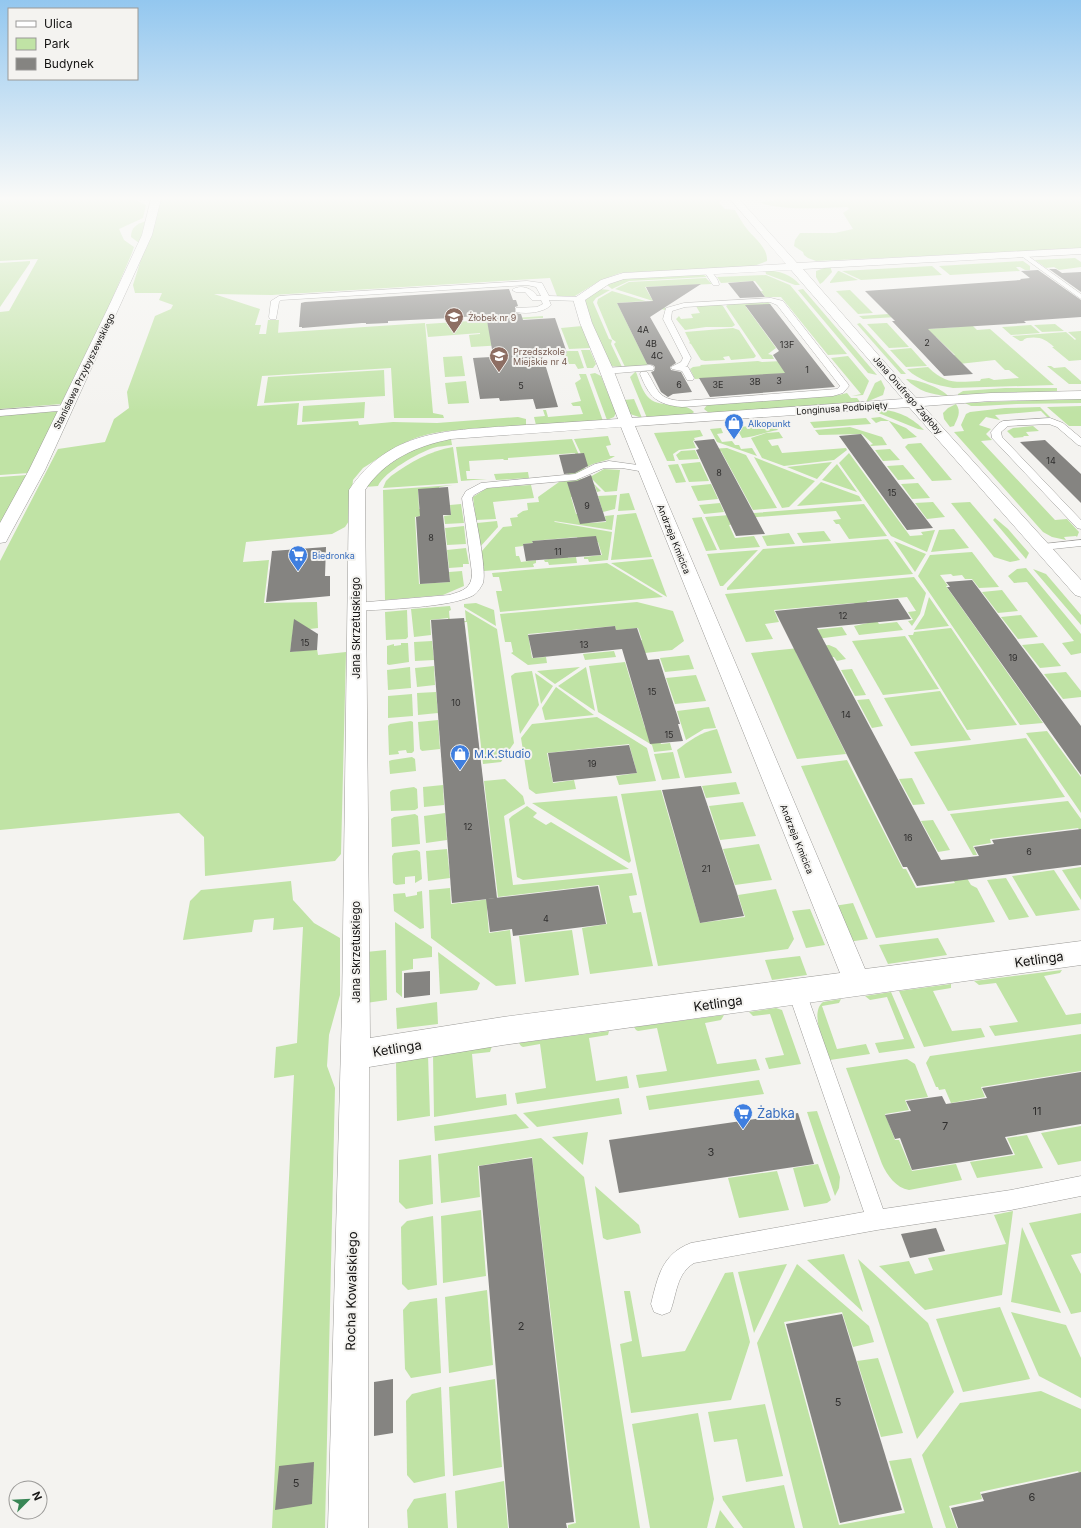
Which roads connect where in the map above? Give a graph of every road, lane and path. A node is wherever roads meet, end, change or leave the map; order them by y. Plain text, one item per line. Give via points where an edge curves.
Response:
1 (131, 270) edge
2 (723, 270) edge
3 (797, 270) edge
4 (1044, 270) edge
5 (708, 271) junction
6 (716, 283) dead end
7 (509, 291) dead end
8 (723, 293) dead end
9 (1081, 297) edge
10 (545, 298) junction
11 (579, 298) junction
12 (729, 302) junction
13 (519, 310) dead end
14 (272, 317) dead end
15 (606, 371) junction
16 (690, 378) dead end
17 (1081, 395) edge
18 (695, 403) junction
19 (913, 403) junction
20 (66, 408) junction
21 (0, 413) edge
22 (704, 417) junction
23 (626, 423) junction
24 (1081, 443) edge
25 (645, 469) junction
26 (1081, 526) edge
27 (0, 538) edge
28 (1081, 543) edge
29 (1043, 547) junction
30 (1081, 592) edge
31 (356, 607) junction
32 (1081, 953) edge
33 (858, 984) junction
34 (796, 992) junction
35 (355, 1055) junction
36 (1081, 1186) edge
37 (877, 1220) junction
38 (662, 1304) dead end
39 (348, 1528) edge

1 - 20 street, Stanisława Przybyszewskiego
2 - 5 street
3 - 19 street, Jana Onufrego Zagłoby
4 - 9 lane
5 - 6 lane
5 - 11 street via 623,276 605,282
7 - 10 lane via 528,290 535,298
8 - 12 lane
10 - 11 lane
10 - 13 lane via 545,307
10 - 14 lane via 540,287 532,283 283,298 275,301
11 - 15 street, Andrzeja Kmicica via 586,323
12 - 16 lane via 678,306 667,313 666,319 687,355 684,364 675,367 686,370
12 - 18 lane via 780,302 845,386 833,393
15 - 18 lane via 647,371 653,394 660,399 677,403
15 - 23 street, Andrzeja Kmicica
17 - 19 street, Longinusa Podbipięty via 1006,396
18 - 22 lane
19 - 22 street, Longinusa Podbipięty
19 - 29 street, Jana Onufrego Zagłoby
20 - 21 lane
20 - 27 street, Stanisława Przybyszewskiego via 37,470
22 - 23 street, Longinusa Podbipięty
23 - 25 street, Andrzeja Kmicica
23 - 31 street, Jana Skrzetuskiego via 442,436 416,443 383,461 364,478 358,490
24 - 26 lane via 1060,425 1050,421 1006,423 996,432 997,438
25 - 31 lane via 604,465 576,477 478,487 470,492 468,498 478,573 478,581 472,590 456,598
25 - 33 street, Andrzeja Kmicica
28 - 29 lane
29 - 30 street, Jana Onufrego Zagłoby
31 - 35 street, Jana Skrzetuskiego
32 - 33 street, Ketlinga
33 - 34 street, Ketlinga
34 - 35 street, Ketlinga via 504,1031
34 - 37 lane
35 - 39 street, Rocha Kowalskiego
36 - 37 lane via 1011,1200
37 - 38 lane via 691,1253 678,1261 671,1272

